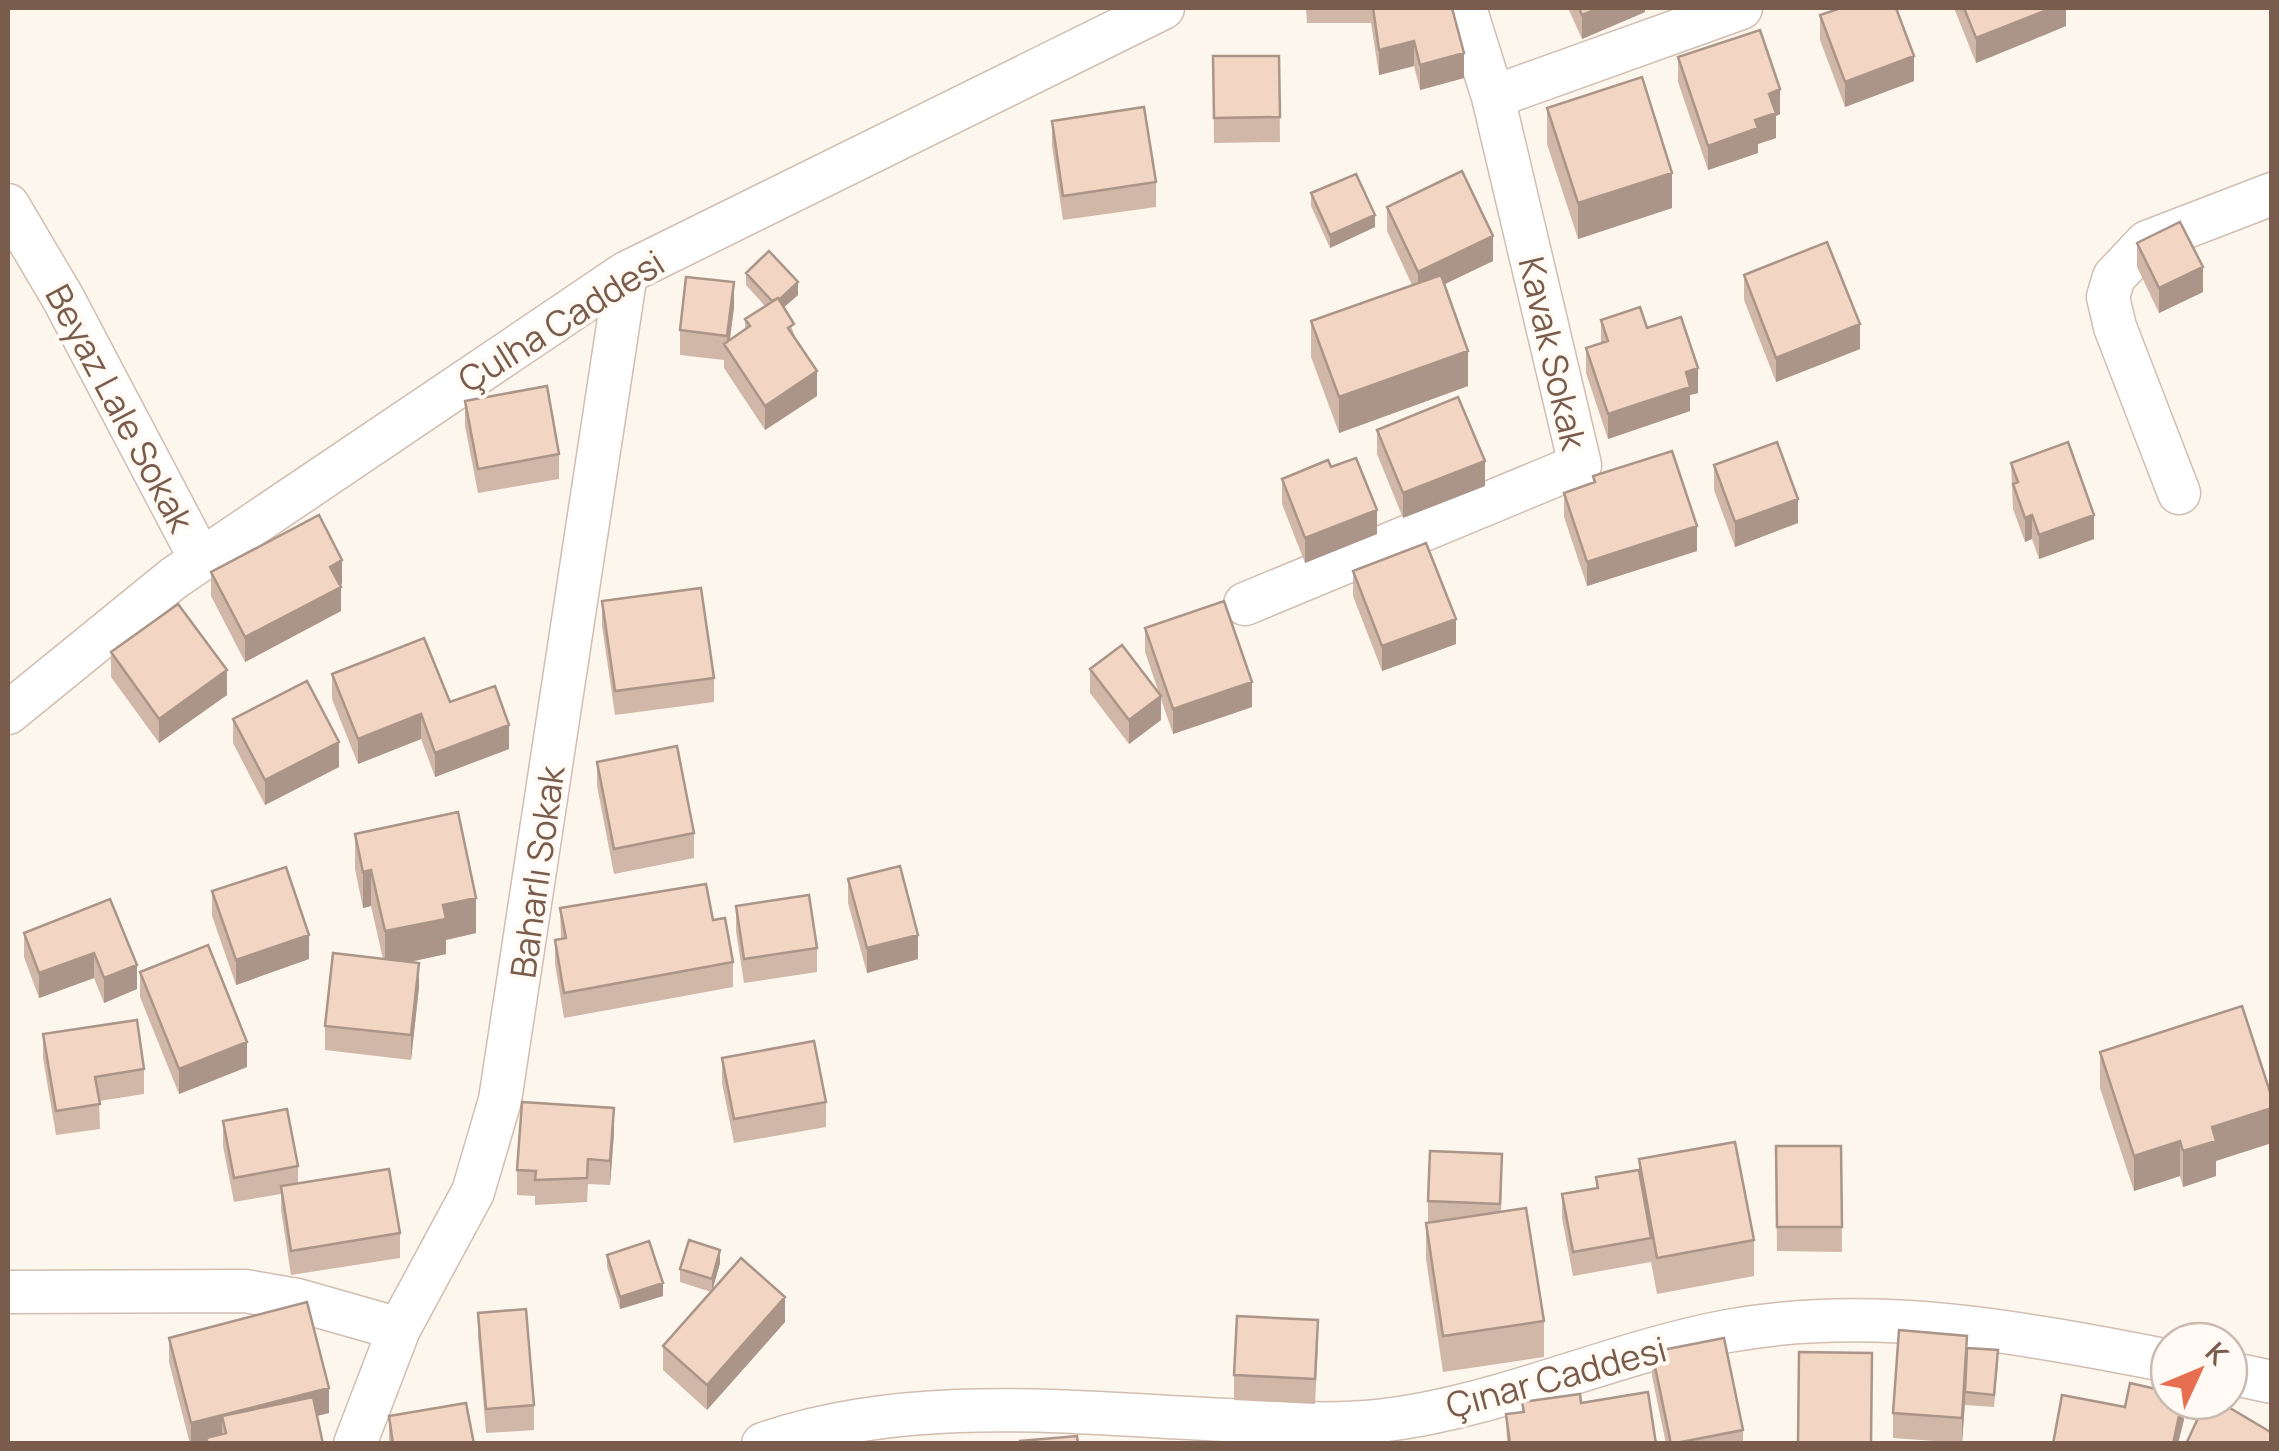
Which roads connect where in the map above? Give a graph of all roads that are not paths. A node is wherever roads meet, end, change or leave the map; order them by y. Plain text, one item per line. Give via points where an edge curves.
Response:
1 (1464, 8) edge
2 (1741, 8) edge
3 (1138, 14) edge
4 (1493, 97) junction
5 (2272, 194) edge
6 (8, 205) edge
7 (626, 273) junction
8 (2178, 493) dead end
9 (201, 560) junction
10 (1245, 604) dead end
11 (8, 714) edge
12 (8, 1292) edge
13 (399, 1329) junction
14 (2149, 1358) edge
15 (355, 1444) edge
16 (763, 1444) edge

1 - 4 street, Kavak Sokak
2 - 4 street
3 - 7 street, Çulha Caddesi
4 - 10 street, Kavak Sokak via 1580,465
5 - 8 street via 2147,242 2114,277 2108,297 2115,327
6 - 9 street, Beyaz Lale Sokak
7 - 9 street, Çulha Caddesi
7 - 13 street, Baharlı Sokak via 500,1100 473,1192
9 - 11 street, Çulha Caddesi
12 - 13 street via 245,1291
13 - 15 street, Baharlı Sokak
14 - 16 street, Çınar Caddesi via 1951,1325 1787,1322 1653,1349 1376,1421 950,1412 865,1418

